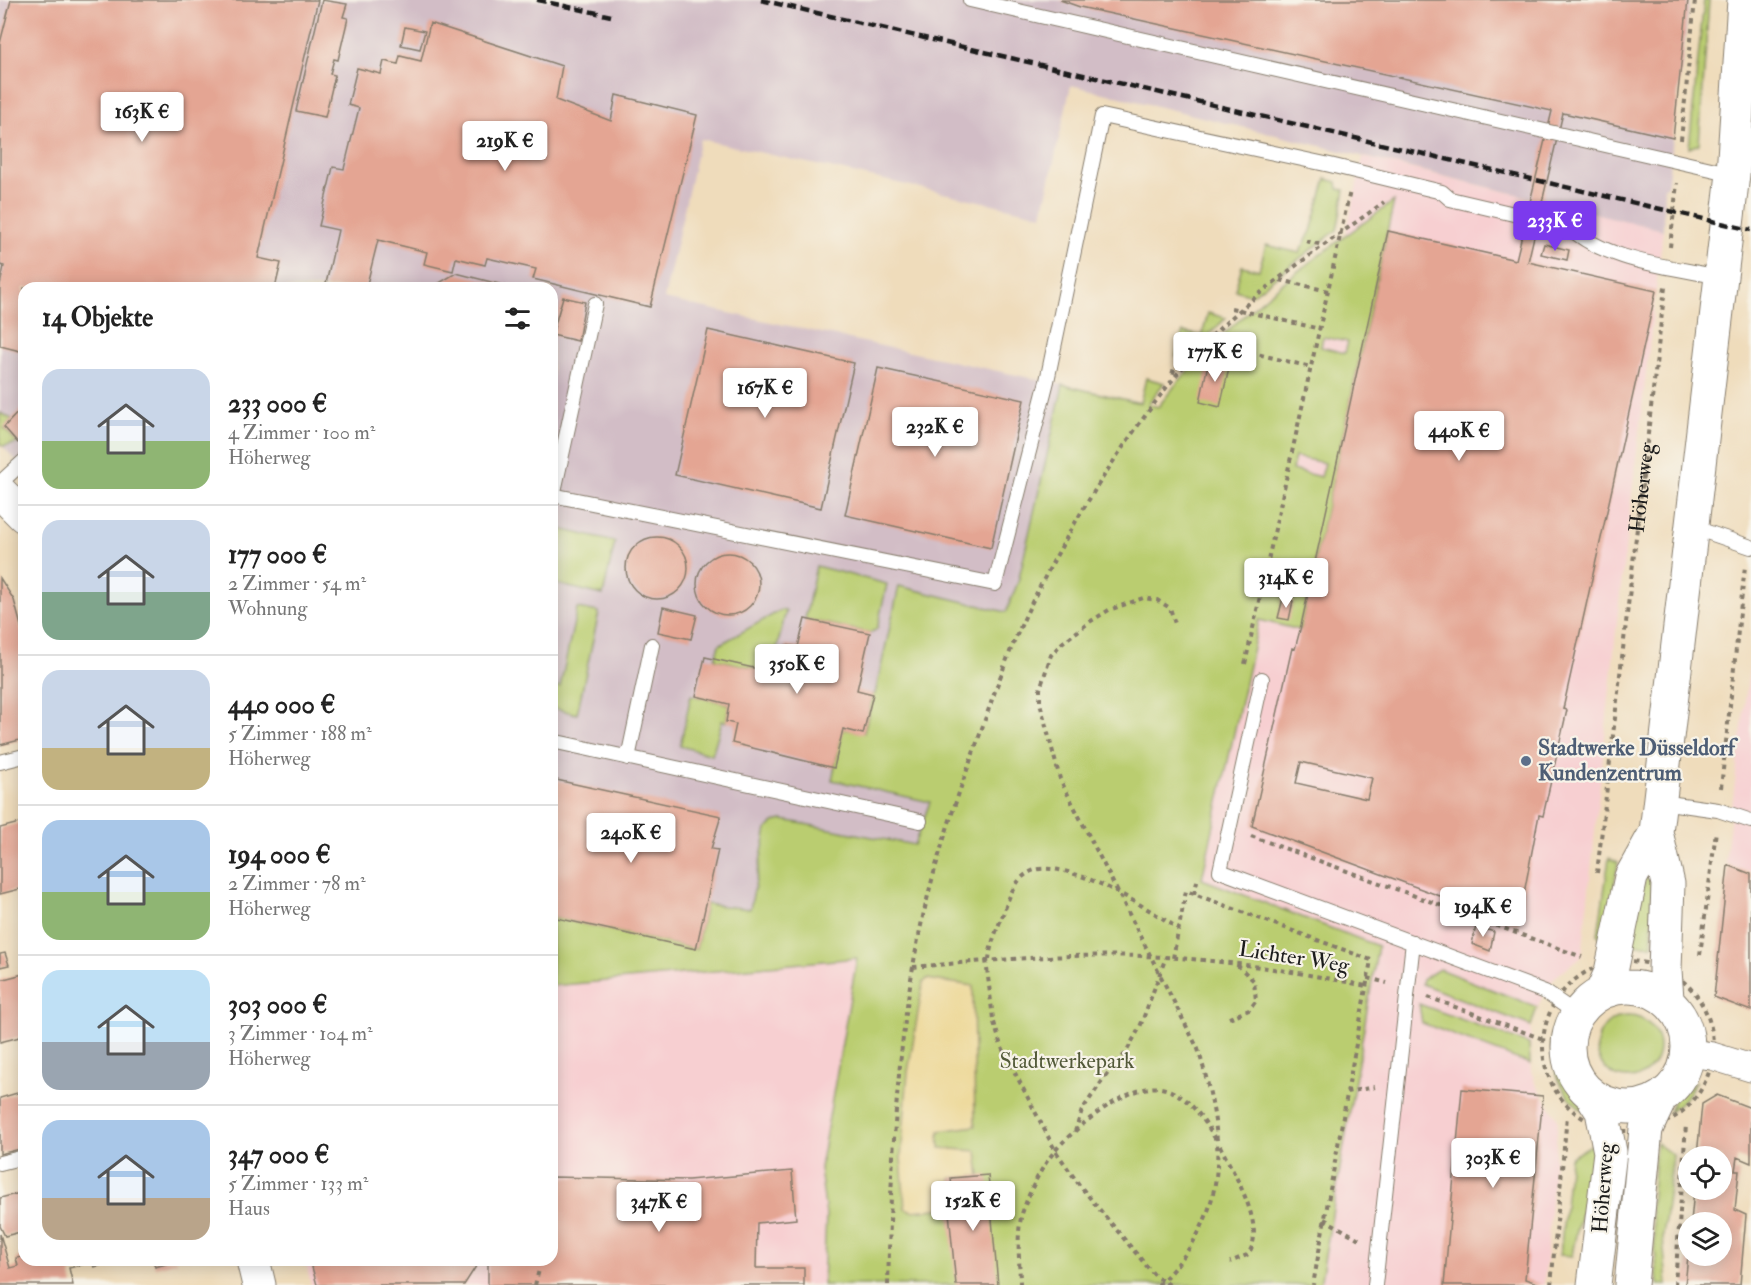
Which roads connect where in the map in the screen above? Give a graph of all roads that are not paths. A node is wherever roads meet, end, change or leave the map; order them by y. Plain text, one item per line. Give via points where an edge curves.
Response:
1 (970, 0) edge
2 (1744, 0) edge
3 (1733, 174) junction
4 (1719, 277) junction
5 (595, 304) dead end
6 (18, 466) edge
7 (558, 473) edge
8 (0, 483) edge
9 (0, 492) edge
10 (558, 497) edge
11 (18, 510) edge
12 (1692, 527) junction
13 (1750, 546) edge
14 (652, 645) dead end
15 (1262, 679) dead end
16 (558, 742) edge
17 (18, 758) edge
18 (628, 758) junction
19 (0, 762) edge
20 (1659, 817) junction
21 (920, 821) dead end
22 (1751, 821) edge
23 (1413, 942) junction
24 (1594, 972) junction
25 (1681, 997) junction
26 (1562, 1015) junction
27 (1689, 1053) junction
28 (1751, 1068) edge
29 (1673, 1103) junction
30 (1585, 1108) junction
31 (18, 1158) edge
32 (0, 1163) edge
33 (254, 1266) edge
34 (259, 1285) edge
35 (1375, 1285) edge
36 (1594, 1285) edge
37 (1631, 1285) edge

1 - 3 lane
2 - 3 street
3 - 4 street
4 - 10 lane via 1615,253 1580,237 1569,226 1450,199 1442,192 1102,116 1047,381 995,584
4 - 12 street
5 - 7 lane
6 - 8 lane
9 - 11 street
12 - 13 lane
12 - 20 street
14 - 18 lane
15 - 23 lane via 1220,872
16 - 18 lane
17 - 19 lane
18 - 21 lane
20 - 22 lane via 1719,810
20 - 24 street via 1631,877 1611,972
20 - 25 street via 1668,884 1665,969
23 - 26 lane via 1545,992
23 - 35 lane
24 - 25 street via 1622,986
24 - 26 street via 1590,1000
25 - 27 street
26 - 30 street, Höherweg via 1570,1062
27 - 28 street
27 - 29 street, Höherweg via 1682,1074 1669,1092
29 - 30 street
29 - 37 street, Höherweg via 1646,1129
30 - 36 street, Höherweg via 1602,1111 1610,1152
31 - 32 lane
33 - 34 street

